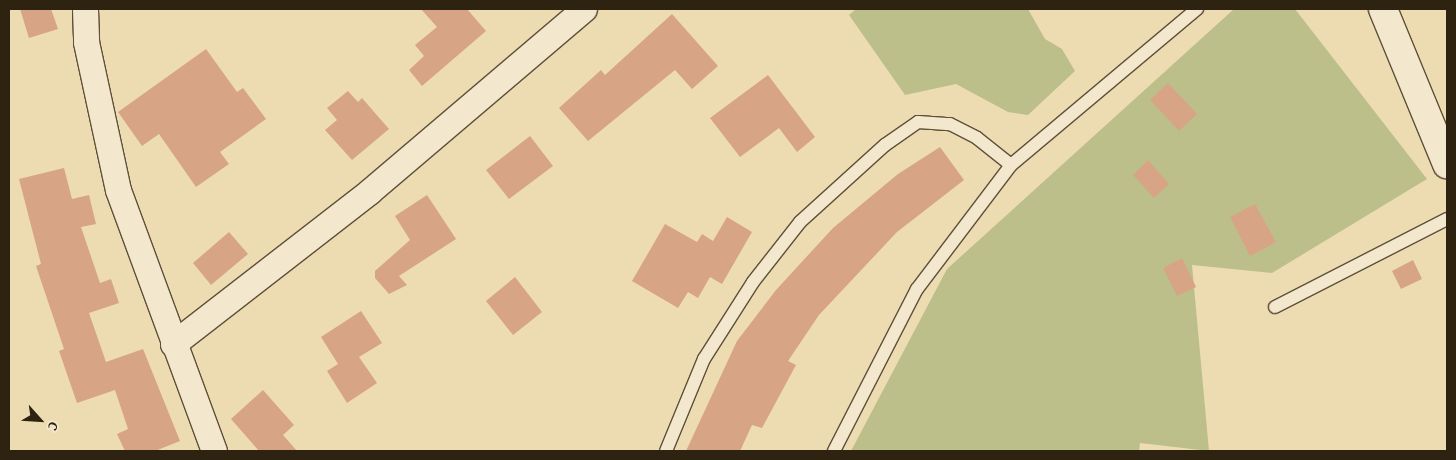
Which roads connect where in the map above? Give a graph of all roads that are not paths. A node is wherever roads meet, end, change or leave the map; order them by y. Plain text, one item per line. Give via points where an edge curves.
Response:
1 (85, 9) edge
2 (584, 9) edge
3 (1197, 9) edge
4 (1382, 9) edge
5 (1447, 164) edge
6 (1010, 165) junction
7 (1447, 219) edge
8 (1274, 307) dead end
9 (173, 344) junction
10 (214, 451) edge
11 (666, 451) edge
12 (834, 451) edge

1 - 9 street via 86,42 118,190
2 - 9 street via 370,191
3 - 6 lane
4 - 5 main road
6 - 11 lane via 977,138 950,124 918,122 885,144 800,222 752,282 704,359
6 - 12 lane via 917,289
7 - 8 lane
9 - 10 street

